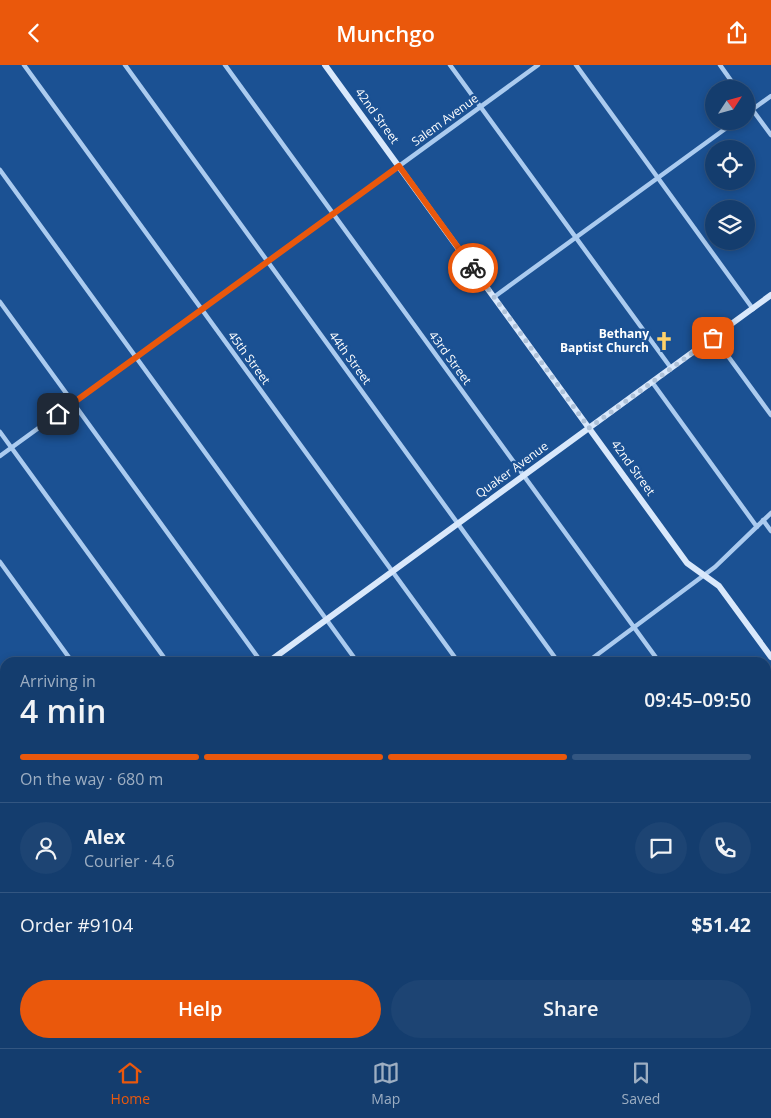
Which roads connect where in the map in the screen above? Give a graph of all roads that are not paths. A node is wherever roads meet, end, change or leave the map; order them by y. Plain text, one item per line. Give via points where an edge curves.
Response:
1 (24, 65) edge
2 (125, 65) edge
3 (225, 65) edge
4 (326, 65) edge
5 (450, 65) edge
6 (538, 65) edge
7 (576, 65) edge
8 (720, 65) edge
9 (731, 80) edge
10 (771, 96) edge
11 (481, 107) junction
12 (755, 107) edge
13 (755, 113) edge
14 (724, 130) edge
15 (771, 135) edge
16 (399, 166) junction
17 (0, 170) edge
18 (658, 178) junction
19 (333, 213) junction
20 (576, 237) junction
21 (267, 261) junction
22 (771, 295) edge
23 (494, 297) junction
24 (0, 302) edge
25 (202, 309) junction
26 (753, 309) junction
27 (714, 337) junction
28 (136, 357) junction
29 (671, 368) junction
30 (652, 382) junction
31 (73, 403) junction
32 (771, 415) edge
33 (589, 428) junction
34 (0, 432) edge
35 (12, 448) junction
36 (0, 456) edge
37 (524, 476) junction
38 (771, 513) edge
39 (763, 520) junction
40 (458, 523) junction
41 (757, 527) junction
42 (771, 531) edge
43 (0, 562) edge
44 (392, 571) junction
45 (705, 575) junction
46 (327, 619) junction
47 (634, 627) junction
48 (69, 657) edge
49 (164, 657) edge
50 (258, 657) edge
51 (275, 657) edge
52 (354, 657) edge
53 (455, 657) edge
54 (555, 657) edge
55 (594, 657) edge
56 (656, 657) edge
57 (771, 657) edge

1 - 25 street, 45th Street
2 - 21 street, 44th Street
3 - 19 street, 43rd Street
4 - 16 street, 42nd Street
5 - 11 street
6 - 11 street, Salem Avenue
7 - 18 street
8 - 9 street
10 - 12 street
11 - 16 street, Salem Avenue
11 - 20 street
13 - 15 street
14 - 18 street
16 - 19 street, Salem Avenue
16 - 23 street, 42nd Street
17 - 28 street
18 - 20 street
18 - 26 street
19 - 21 street, Salem Avenue
19 - 37 street, 43rd Street
20 - 23 street
20 - 29 street
21 - 25 street, Salem Avenue
21 - 40 street, 44th Street
22 - 26 street, Quaker Avenue
23 - 33 street, 42nd Street
24 - 31 street
25 - 28 street, Salem Avenue
25 - 44 street, 45th Street
26 - 27 street, Quaker Avenue
27 - 29 street, Quaker Avenue
27 - 32 street
28 - 31 street, Salem Avenue
28 - 46 street
29 - 30 street, Quaker Avenue
30 - 33 street, Quaker Avenue
30 - 41 street
31 - 35 street, Salem Avenue
31 - 50 street
33 - 37 street, Quaker Avenue
33 - 45 street, 42nd Street via 687,563
34 - 35 street
35 - 36 street, Salem Avenue
35 - 49 street
37 - 40 street, Quaker Avenue
37 - 47 street, 43rd Street
38 - 39 street
39 - 41 street
39 - 42 street
40 - 44 street, Quaker Avenue
40 - 54 street, 44th Street
41 - 45 street
43 - 48 street
44 - 46 street, Quaker Avenue
44 - 53 street, 45th Street
45 - 47 street
45 - 57 street, 42nd Street via 720,586
46 - 51 street, Quaker Avenue
46 - 52 street
47 - 55 street
47 - 56 street, 43rd Street

